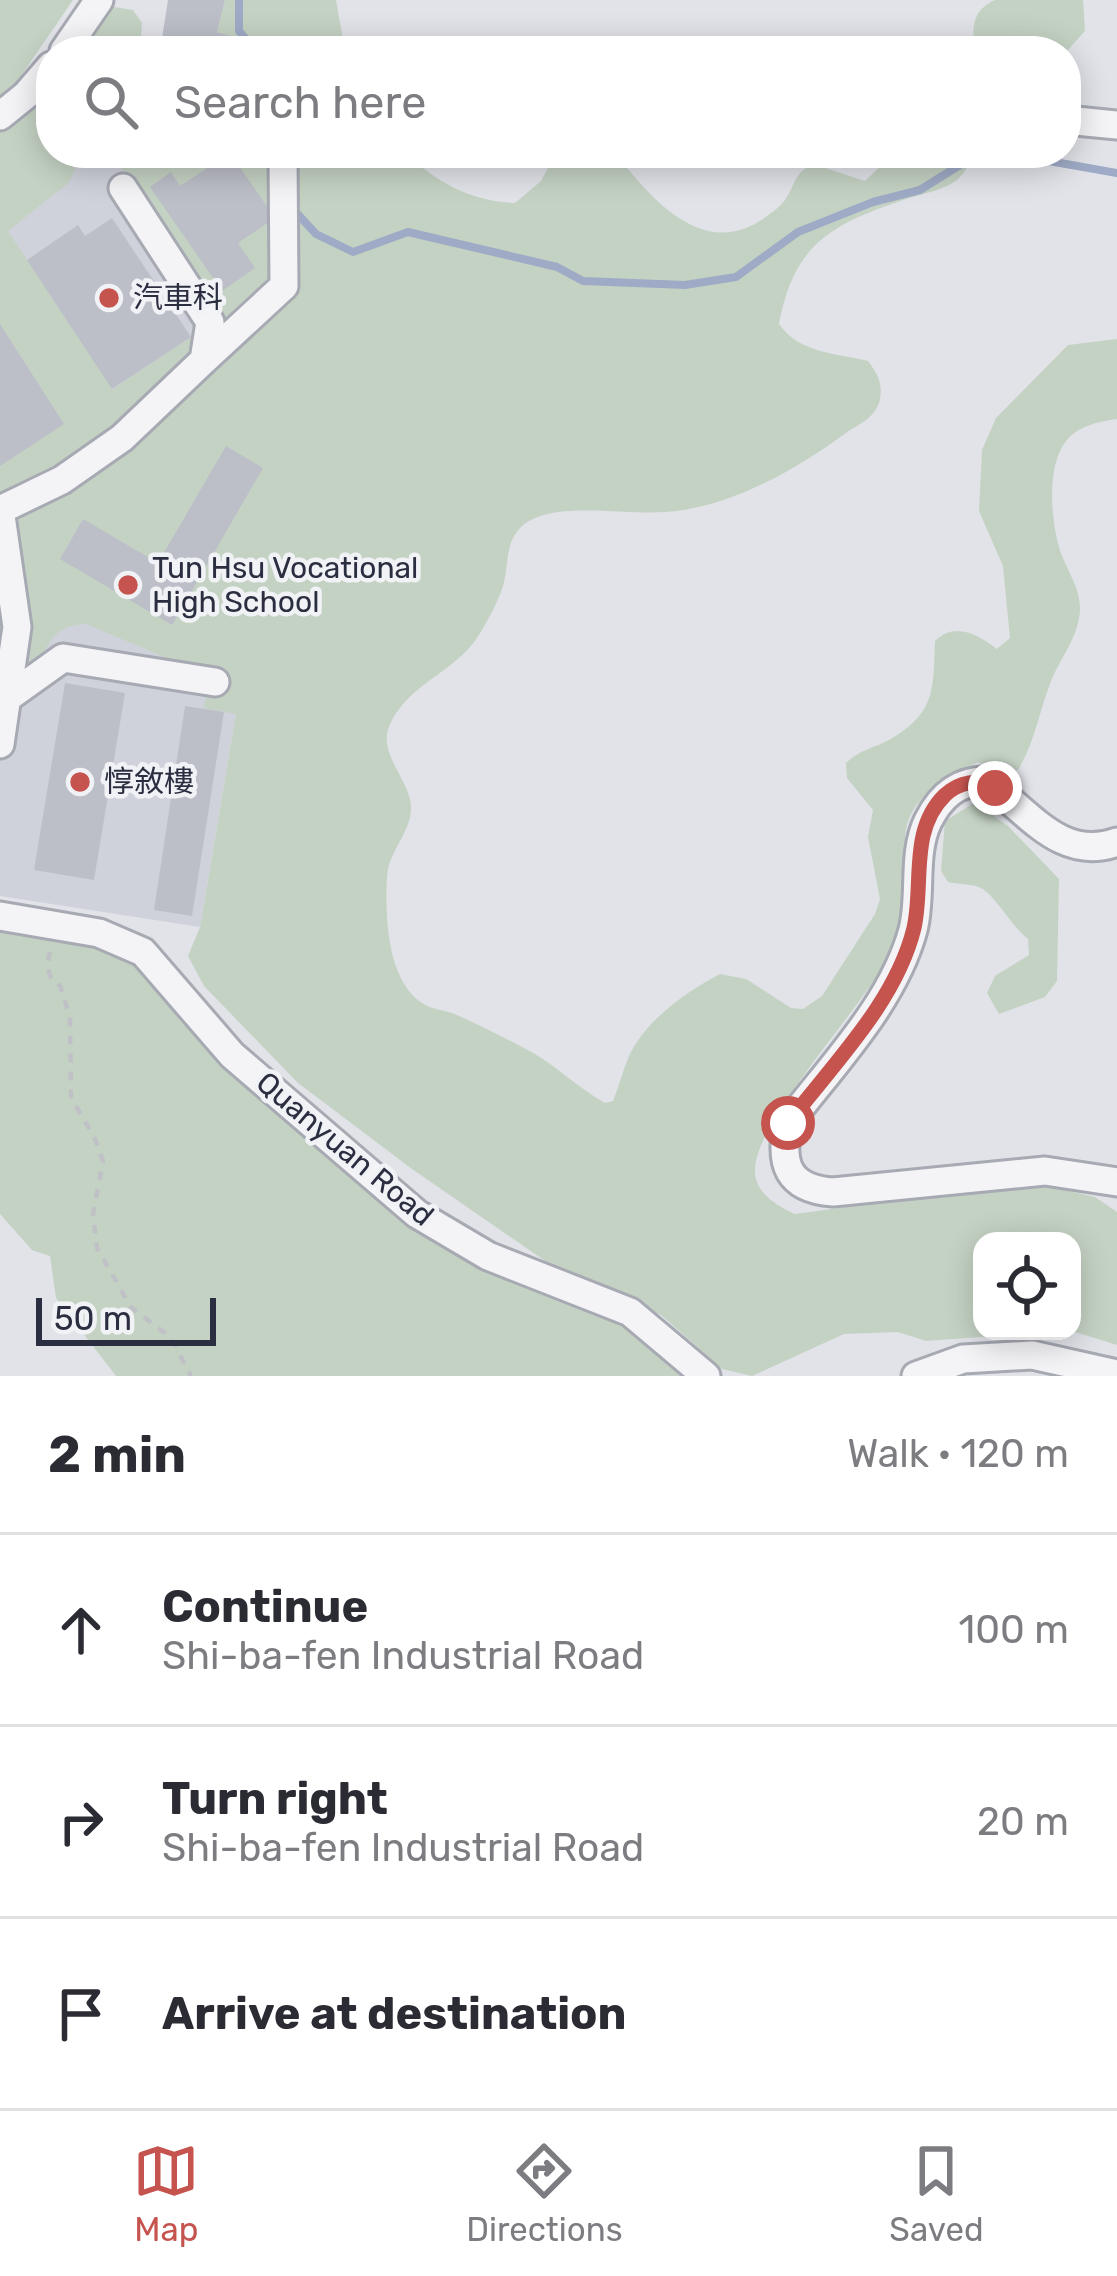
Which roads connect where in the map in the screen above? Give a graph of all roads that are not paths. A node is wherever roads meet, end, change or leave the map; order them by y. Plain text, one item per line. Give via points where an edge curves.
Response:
1 (99, 0) edge
2 (74, 36) edge
3 (36, 81) edge
4 (0, 116) edge
5 (1081, 121) edge
6 (1117, 125) edge
7 (283, 168) edge
8 (123, 188) dead end
9 (204, 360) junction
10 (0, 510) edge
11 (5, 584) edge
12 (215, 682) dead end
13 (7, 698) junction
14 (0, 744) edge
15 (1117, 842) edge
16 (0, 916) edge
17 (1117, 1182) edge
18 (1117, 1375) edge
19 (706, 1376) edge
20 (916, 1376) edge

1 - 2 street
3 - 4 street
5 - 6 street
7 - 9 street via 284,286
8 - 9 street via 210,322
9 - 10 street via 122,438
10 - 11 street
11 - 13 street via 17,627
12 - 13 street via 63,658
13 - 14 street
15 - 17 street via 1073,847 985,782 947,793 926,824 914,928 890,985 788,1123 783,1145 787,1167 810,1191 1045,1171
16 - 19 street, Quanyuan Road via 99,933 143,952 232,1054 417,1214 488,1256 630,1312
18 - 20 street via 1032,1355 963,1359

